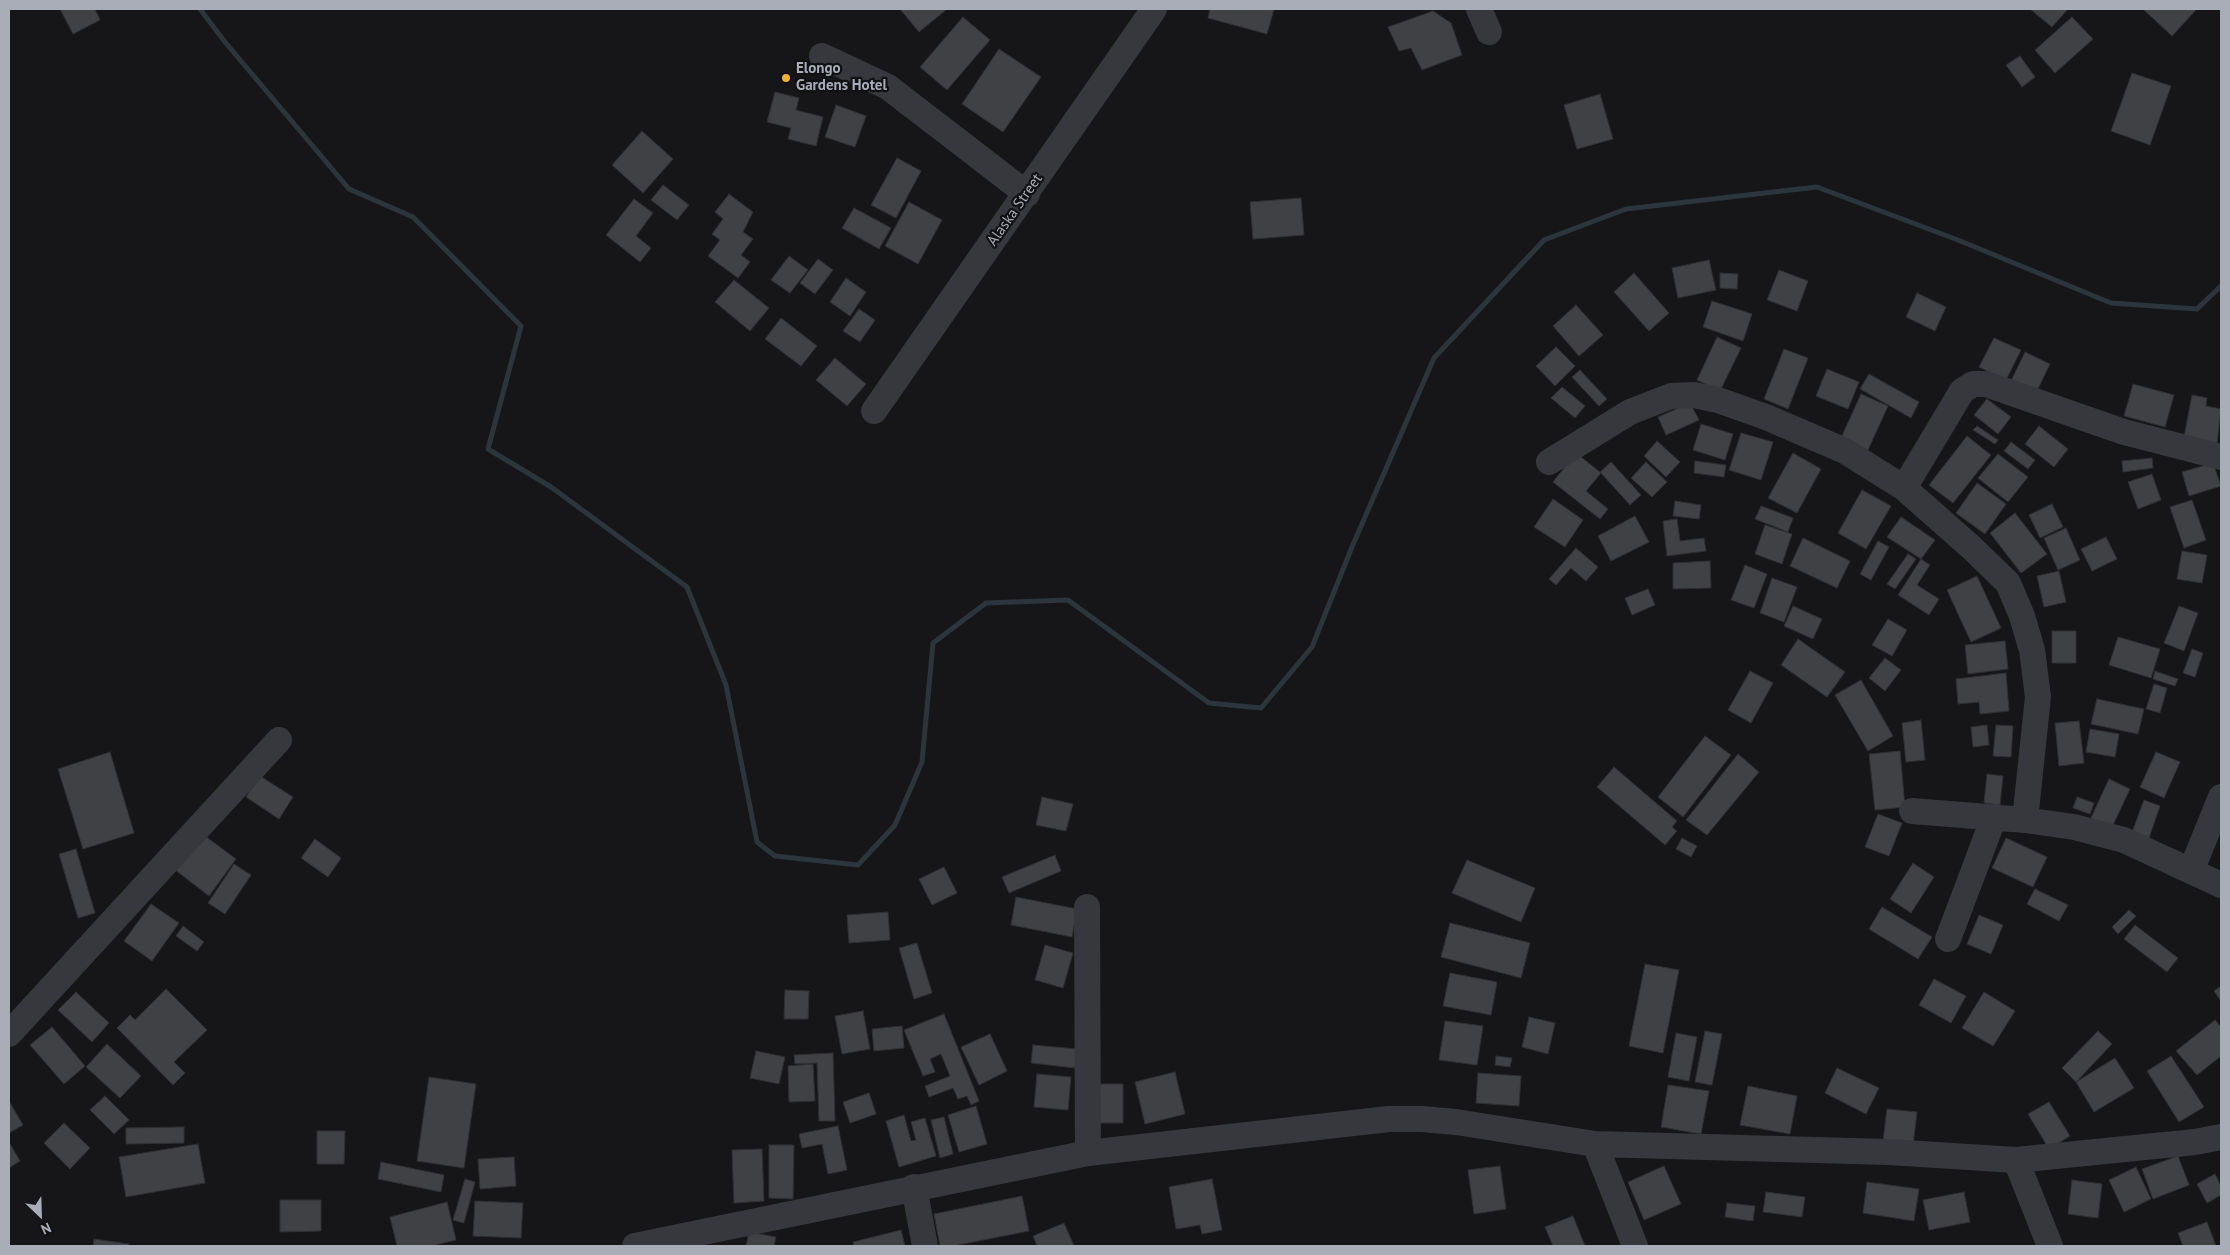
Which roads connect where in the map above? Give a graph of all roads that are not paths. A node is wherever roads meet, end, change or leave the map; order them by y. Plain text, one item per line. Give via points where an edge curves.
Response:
1 (1154, 9) edge
2 (822, 56) dead end
3 (1027, 194) junction
4 (874, 411) dead end
5 (2221, 457) edge
6 (1549, 462) dead end
7 (1904, 488) junction
8 (279, 740) dead end
9 (2221, 797) edge
10 (1912, 811) dead end
11 (1994, 818) junction
12 (2025, 820) junction
13 (2191, 871) junction
14 (2221, 885) edge
15 (1087, 907) dead end
16 (1948, 940) dead end
17 (9, 1034) edge
18 (2221, 1137) edge
19 (1595, 1144) junction
20 (1088, 1153) junction
21 (2016, 1160) junction
22 (914, 1187) junction
23 (635, 1246) edge
24 (925, 1246) edge
25 (1636, 1246) edge
26 (2050, 1246) edge

1 - 3 street, Alaska Street
2 - 3 street via 888,87
3 - 4 street, Alaska Street
5 - 7 street via 2124,432 1986,384 1973,384 1962,391
6 - 7 street via 1630,412 1671,396 1694,395 1766,417 1846,451
7 - 12 street via 2008,583 2022,616 2032,650 2038,697
8 - 17 street
9 - 13 street
10 - 11 street
11 - 12 street
11 - 16 street
12 - 13 street via 2074,827 2124,840
13 - 14 street
15 - 20 street
18 - 21 street
19 - 20 street via 1456,1122 1389,1119
19 - 21 street via 1888,1152
19 - 25 street
20 - 22 street
21 - 26 street
22 - 23 street
22 - 24 street

